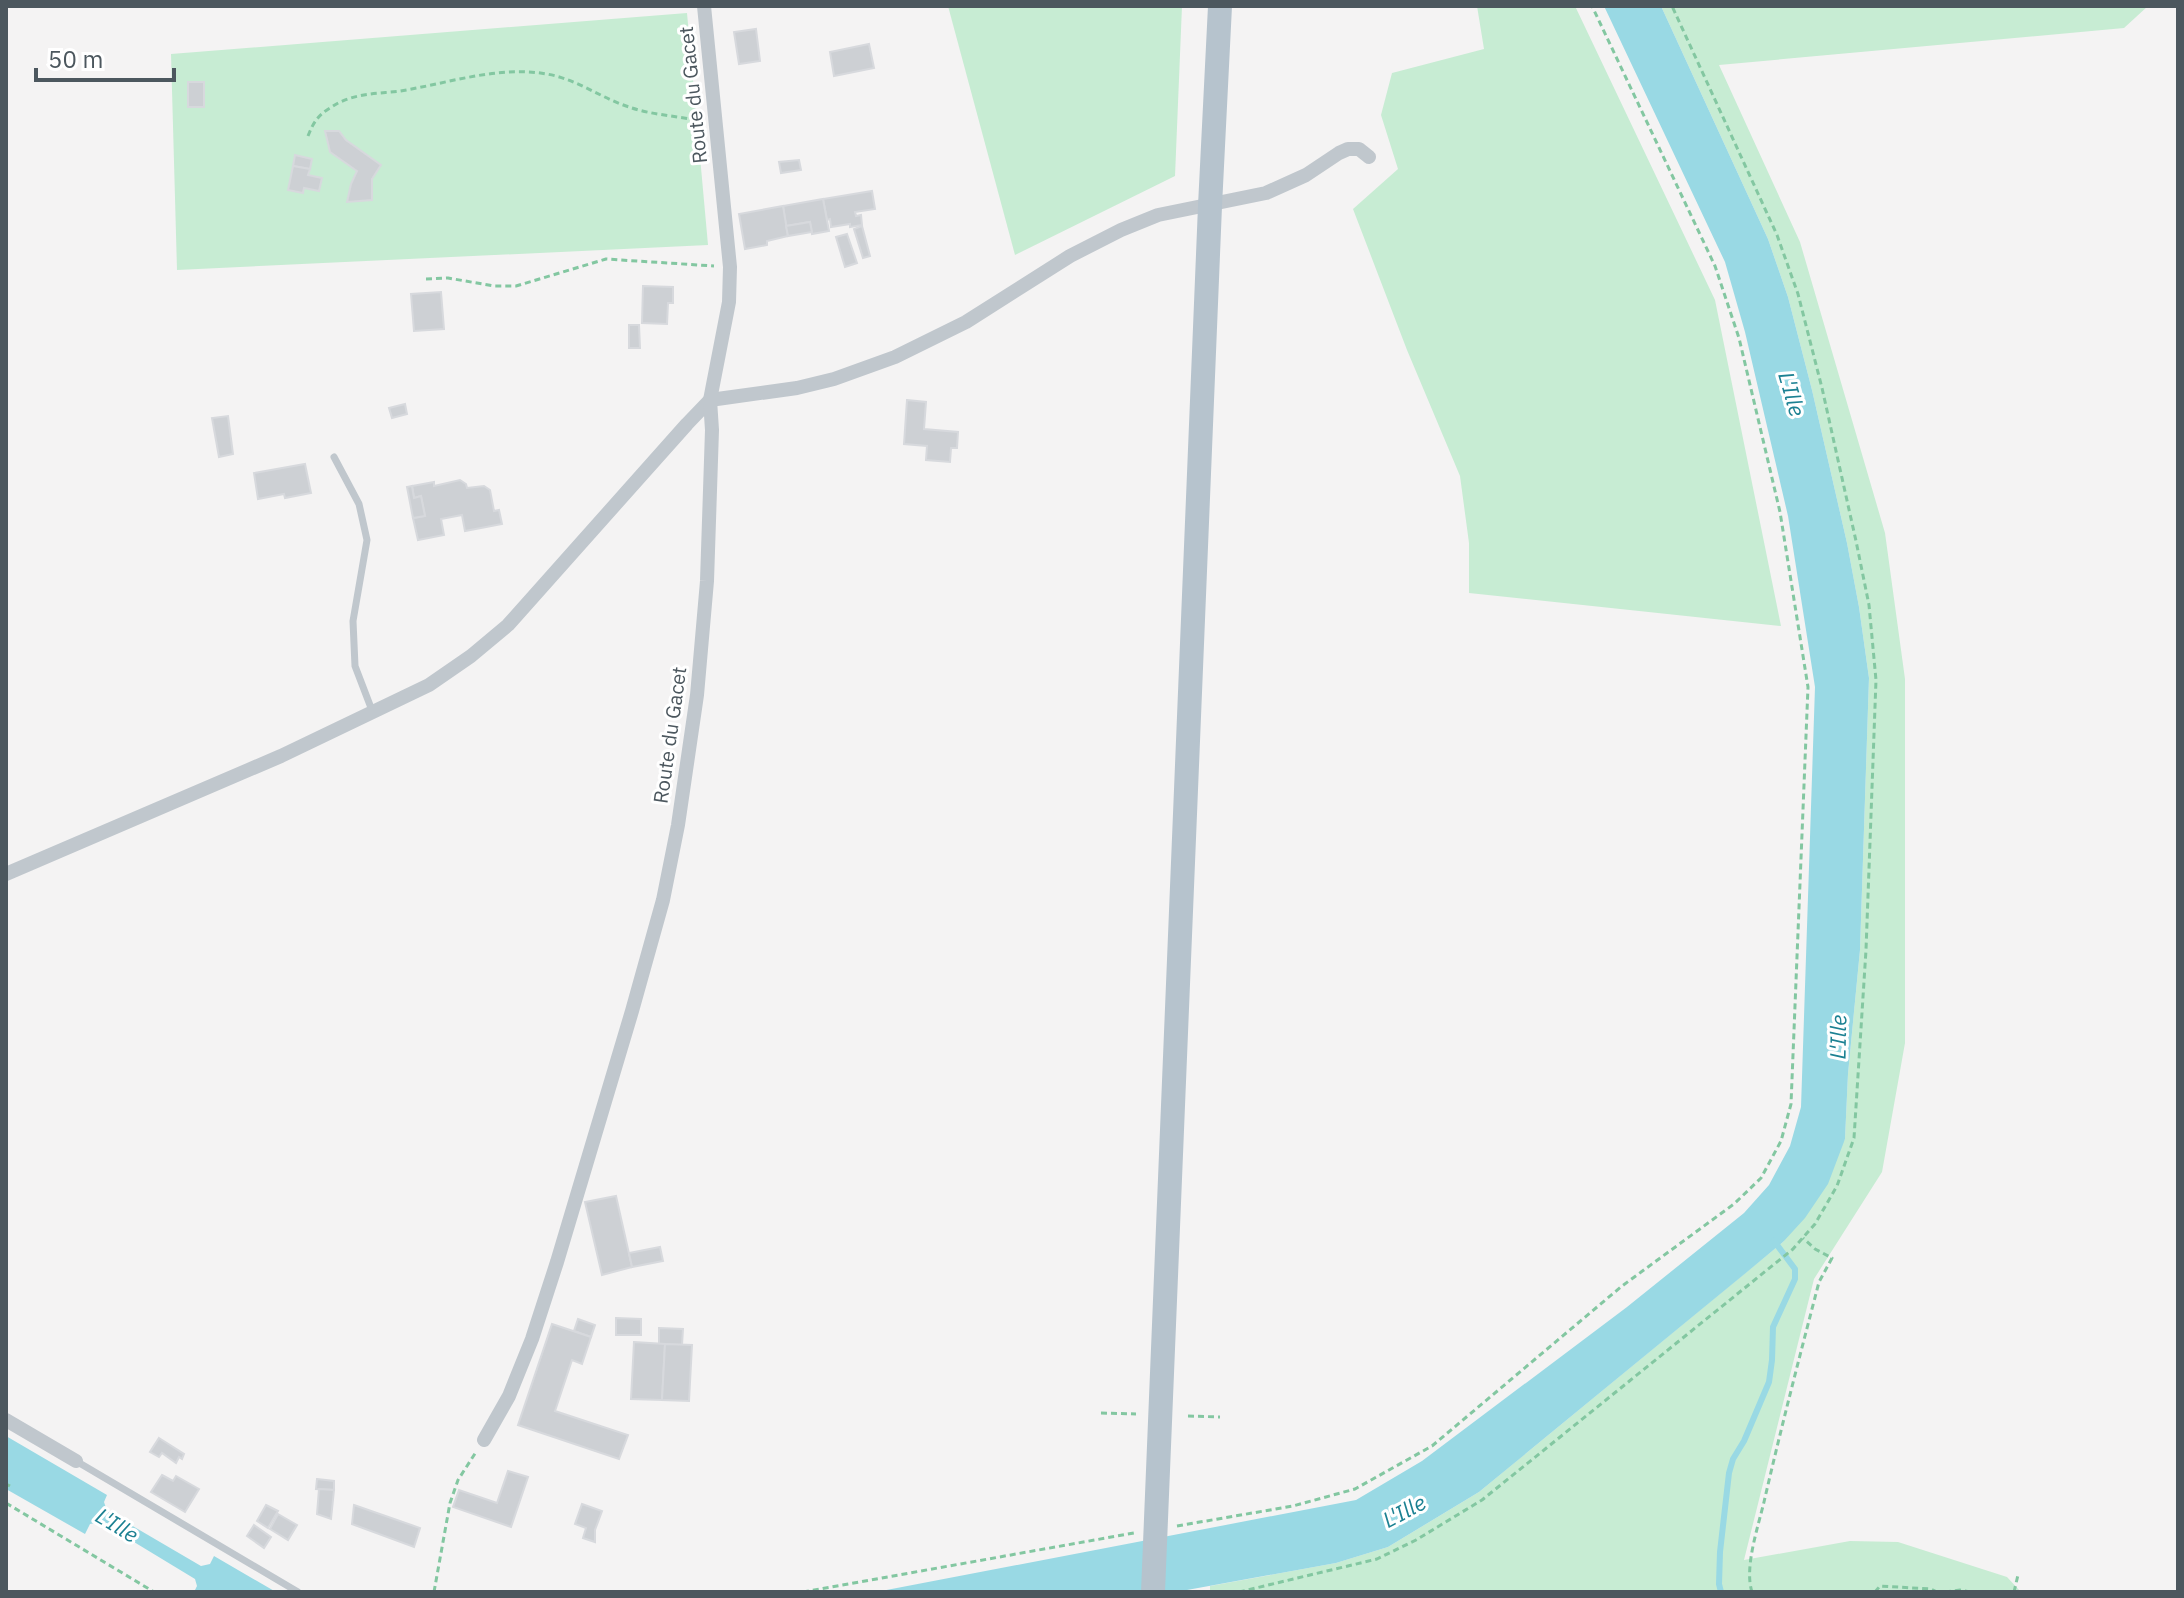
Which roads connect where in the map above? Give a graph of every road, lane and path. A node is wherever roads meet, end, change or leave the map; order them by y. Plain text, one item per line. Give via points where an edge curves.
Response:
1 (704, 6) edge
2 (1220, 6) edge
3 (1592, 6) edge
4 (1672, 6) edge
5 (716, 123) junction
6 (308, 136) dead end
7 (1369, 157) dead end
8 (1210, 206) junction
9 (730, 267) junction
10 (426, 279) dead end
11 (710, 400) junction
12 (334, 457) dead end
13 (373, 713) junction
14 (6, 874) edge
15 (1803, 1238) junction
16 (1101, 1413) dead end
17 (1136, 1414) dead end
18 (1188, 1416) dead end
19 (1220, 1417) dead end
20 (6, 1420) edge
21 (484, 1440) joint
22 (76, 1461) joint
23 (6, 1503) edge
24 (1170, 1527) dead end
25 (1140, 1532) dead end
26 (2018, 1575) dead end
27 (154, 1592) edge
28 (298, 1592) edge
29 (434, 1592) edge
30 (803, 1592) edge
31 (1153, 1592) edge
32 (1239, 1592) edge
33 (1752, 1592) edge
34 (1875, 1592) edge
35 (1937, 1592) edge
36 (1945, 1592) edge
37 (1971, 1592) edge
38 (2014, 1592) edge

1 - 5 street, Route du Gacet
2 - 8 main road
3 - 24 path via 1715,266 1739,338 1780,512 1808,687 1791,1104 1781,1141 1761,1178 1734,1204 1622,1286 1432,1446 1355,1489 1293,1506
4 - 15 path via 1772,222 1798,294 1869,605 1876,680 1854,1138 1837,1186
5 - 6 path via 630,108 555,76 522,72 357,95 331,106 313,122
5 - 9 street, Route du Gacet
7 - 8 street via 1348,149 1266,193
8 - 11 street via 1158,215 1121,230 966,322 895,357 797,388
8 - 31 main road
9 - 10 path via 606,259 516,286
9 - 11 street, Route du Gacet via 729,302
11 - 13 street via 508,625 429,685
11 - 21 street, Route du Gacet via 707,581 697,695 663,900 536,1326 509,1396
12 - 13 lane via 359,504 367,540 353,621 355,666
13 - 14 street
15 - 32 path via 1482,1500 1377,1559
15 - 33 path via 1832,1258 1819,1282 1771,1469 1753,1550
16 - 17 path
18 - 19 path
20 - 22 street
21 - 29 path via 450,1503
22 - 28 lane
23 - 27 path
25 - 30 path
26 - 38 path
34 - 35 path via 1880,1586
36 - 37 path

